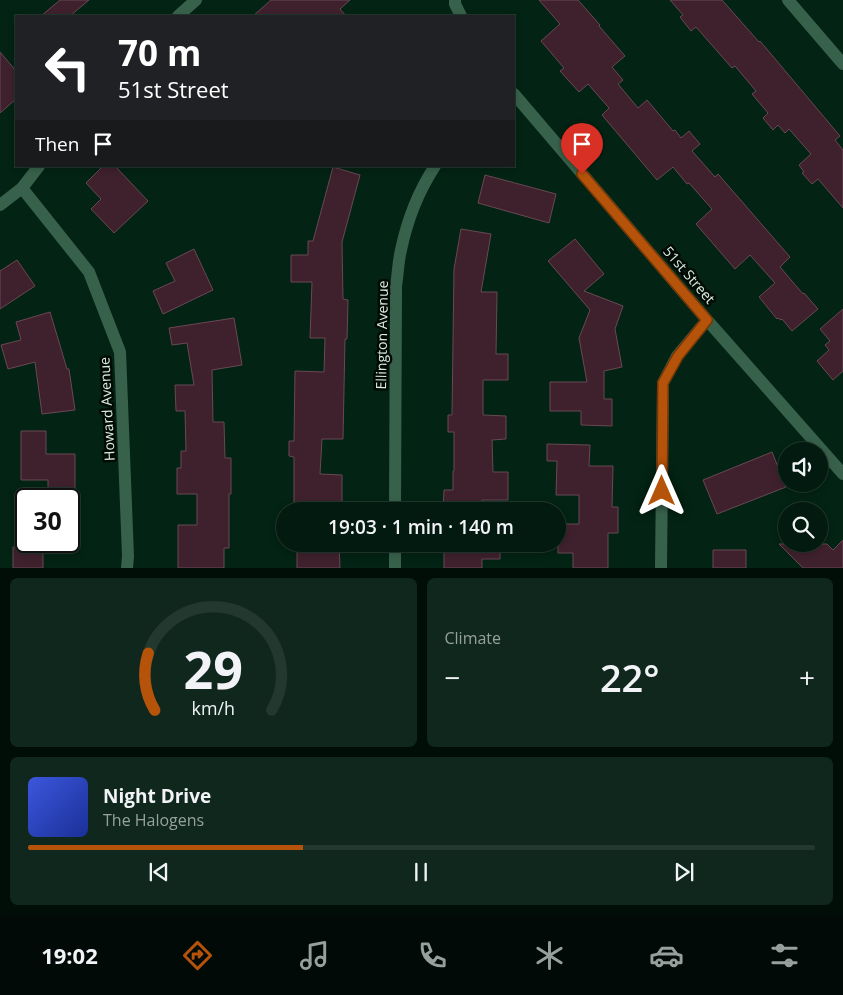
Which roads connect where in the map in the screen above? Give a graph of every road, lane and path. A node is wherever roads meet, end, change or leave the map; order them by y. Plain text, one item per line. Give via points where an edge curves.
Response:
1 (196, 0) edge
2 (455, 0) edge
3 (788, 0) edge
4 (179, 15) edge
5 (461, 15) edge
6 (843, 64) edge
7 (515, 95) edge
8 (38, 167) edge
9 (434, 167) edge
10 (22, 188) junction
11 (0, 205) edge
12 (707, 320) junction
13 (843, 474) edge
14 (395, 502) edge
15 (395, 552) edge
16 (128, 568) edge
17 (395, 568) edge
18 (661, 568) edge

1 - 4 street
2 - 5 street
3 - 6 street
7 - 12 street, 51st Street
8 - 10 street
9 - 14 street, Ellington Avenue via 410,216 396,286
10 - 11 street
10 - 16 street, Howard Avenue via 89,272 120,352
12 - 13 street, 51st Street
12 - 18 street via 678,356 663,383
15 - 17 street

